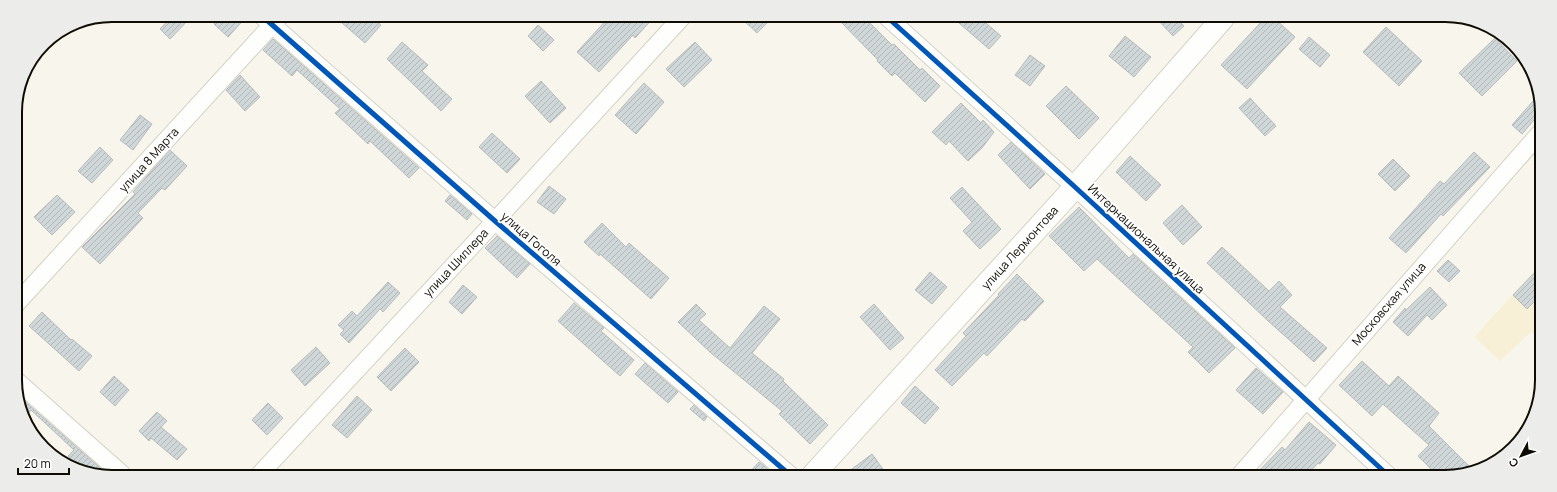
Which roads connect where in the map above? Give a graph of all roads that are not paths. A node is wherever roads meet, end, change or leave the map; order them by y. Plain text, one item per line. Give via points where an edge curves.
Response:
1 (268, 22) edge
2 (274, 22) edge
3 (678, 22) edge
4 (893, 22) edge
5 (1219, 22) edge
6 (1535, 139) edge
7 (1075, 187) junction
8 (496, 221) junction
9 (22, 297) edge
10 (22, 385) edge
11 (1306, 399) junction
12 (117, 470) edge
13 (264, 470) edge
14 (784, 470) edge
15 (818, 470) edge
16 (1244, 470) edge
17 (1382, 470) edge

1 - 9 street, улица 8 Марта
2 - 8 street, улица Гоголя
3 - 8 street, улица Шиллера
4 - 7 street, Интернациональная улица
5 - 7 street, улица Лермонтова
6 - 11 street, Московская улица
7 - 11 street, Интернациональная улица
7 - 15 street, улица Лермонтова
8 - 13 street, улица Шиллера
8 - 14 street, улица Гоголя
10 - 12 street
11 - 16 street, Московская улица
11 - 17 street, Интернациональная улица

